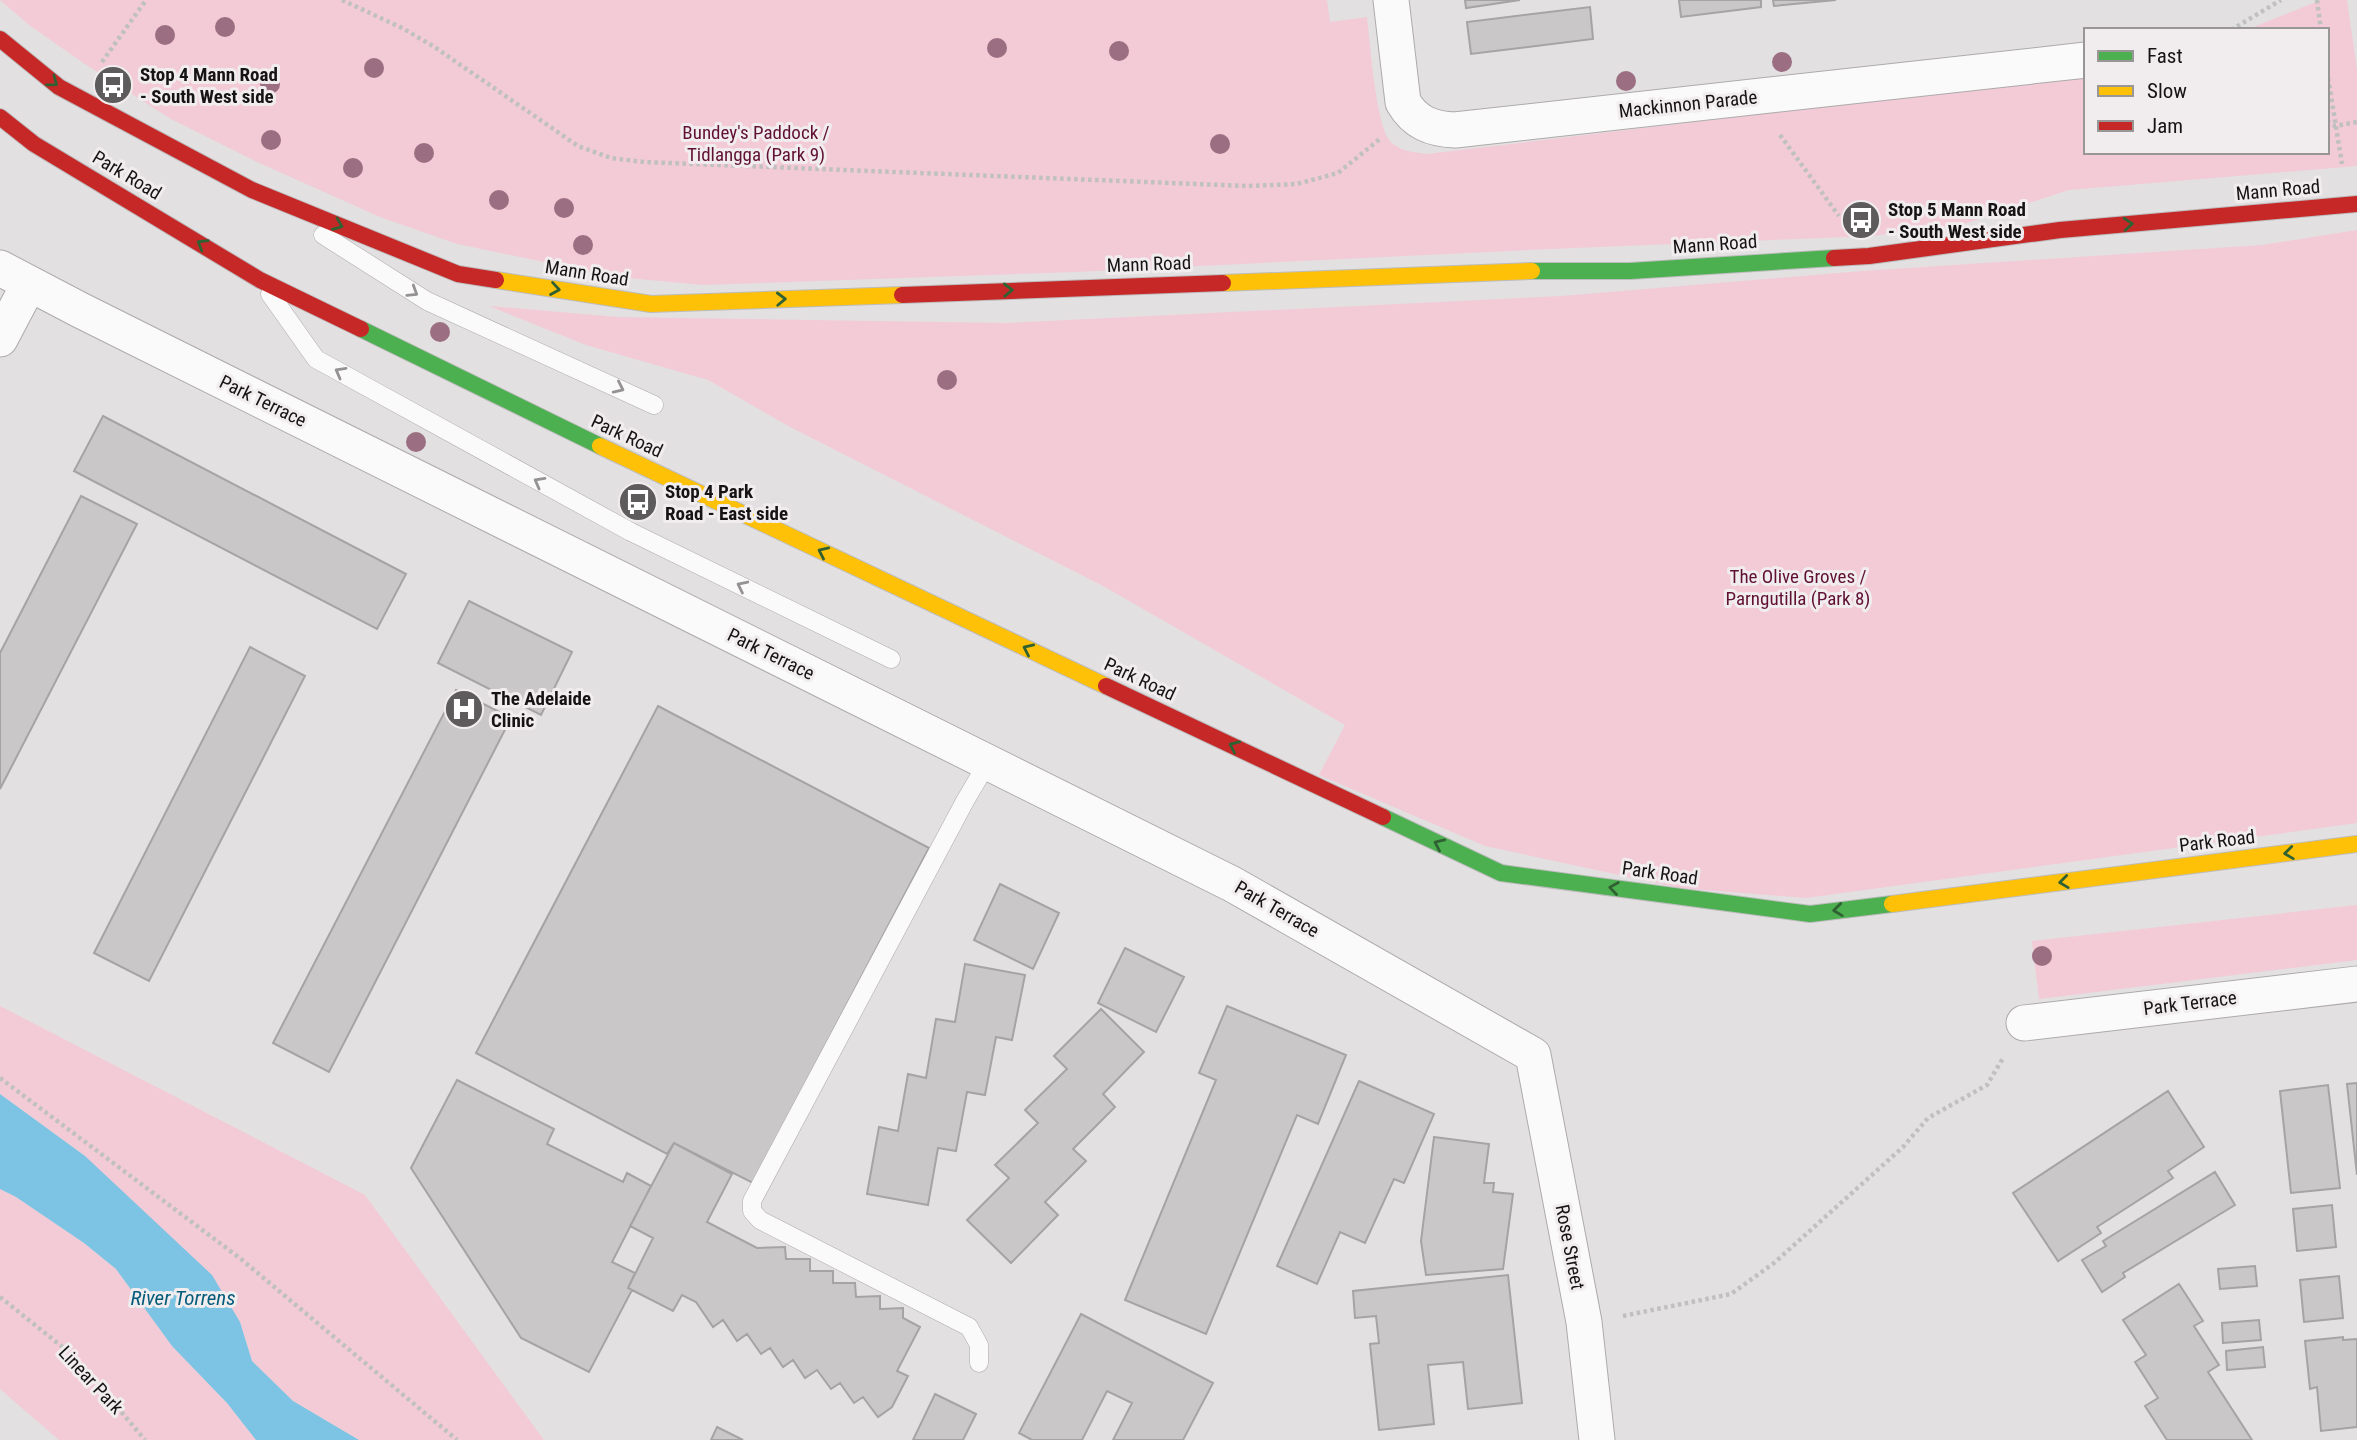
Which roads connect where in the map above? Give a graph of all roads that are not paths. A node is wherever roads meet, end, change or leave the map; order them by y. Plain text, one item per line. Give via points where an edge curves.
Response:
1 (1391, 0) edge
2 (0, 39) edge
3 (2084, 60) edge
4 (0, 117) edge
5 (252, 190) junction
6 (2357, 204) edge
7 (15, 276) edge
8 (260, 280) junction
9 (0, 339) edge
10 (654, 405) dead end
11 (891, 659) dead end
12 (988, 762) junction
13 (2357, 844) edge
14 (2357, 984) edge
15 (2024, 1023) road end
16 (1533, 1055) joint
17 (979, 1363) dead end
18 (1597, 1440) edge

1 - 3 street, Mackinnon Parade via 1403,102 1410,115 1434,129
2 -> 5 highway, Mann Road via 59,87
8 -> 4 highway, Park Road via 34,144
5 -> 6 highway, Mann Road via 458,274 651,304 1546,270 1630,271 1869,256 2060,230
5 -> 10 lane via 427,301
7 - 9 street
7 - 12 street, Park Terrace
11 -> 8 lane via 632,532 316,359
13 -> 8 highway, Park Road via 1810,914 1501,873
12 - 16 street, Park Terrace via 1232,884
12 - 17 lane via 752,1201 760,1220 969,1327 979,1345
14 - 15 street, Park Terrace
16 - 18 street, Rose Street via 1584,1322

